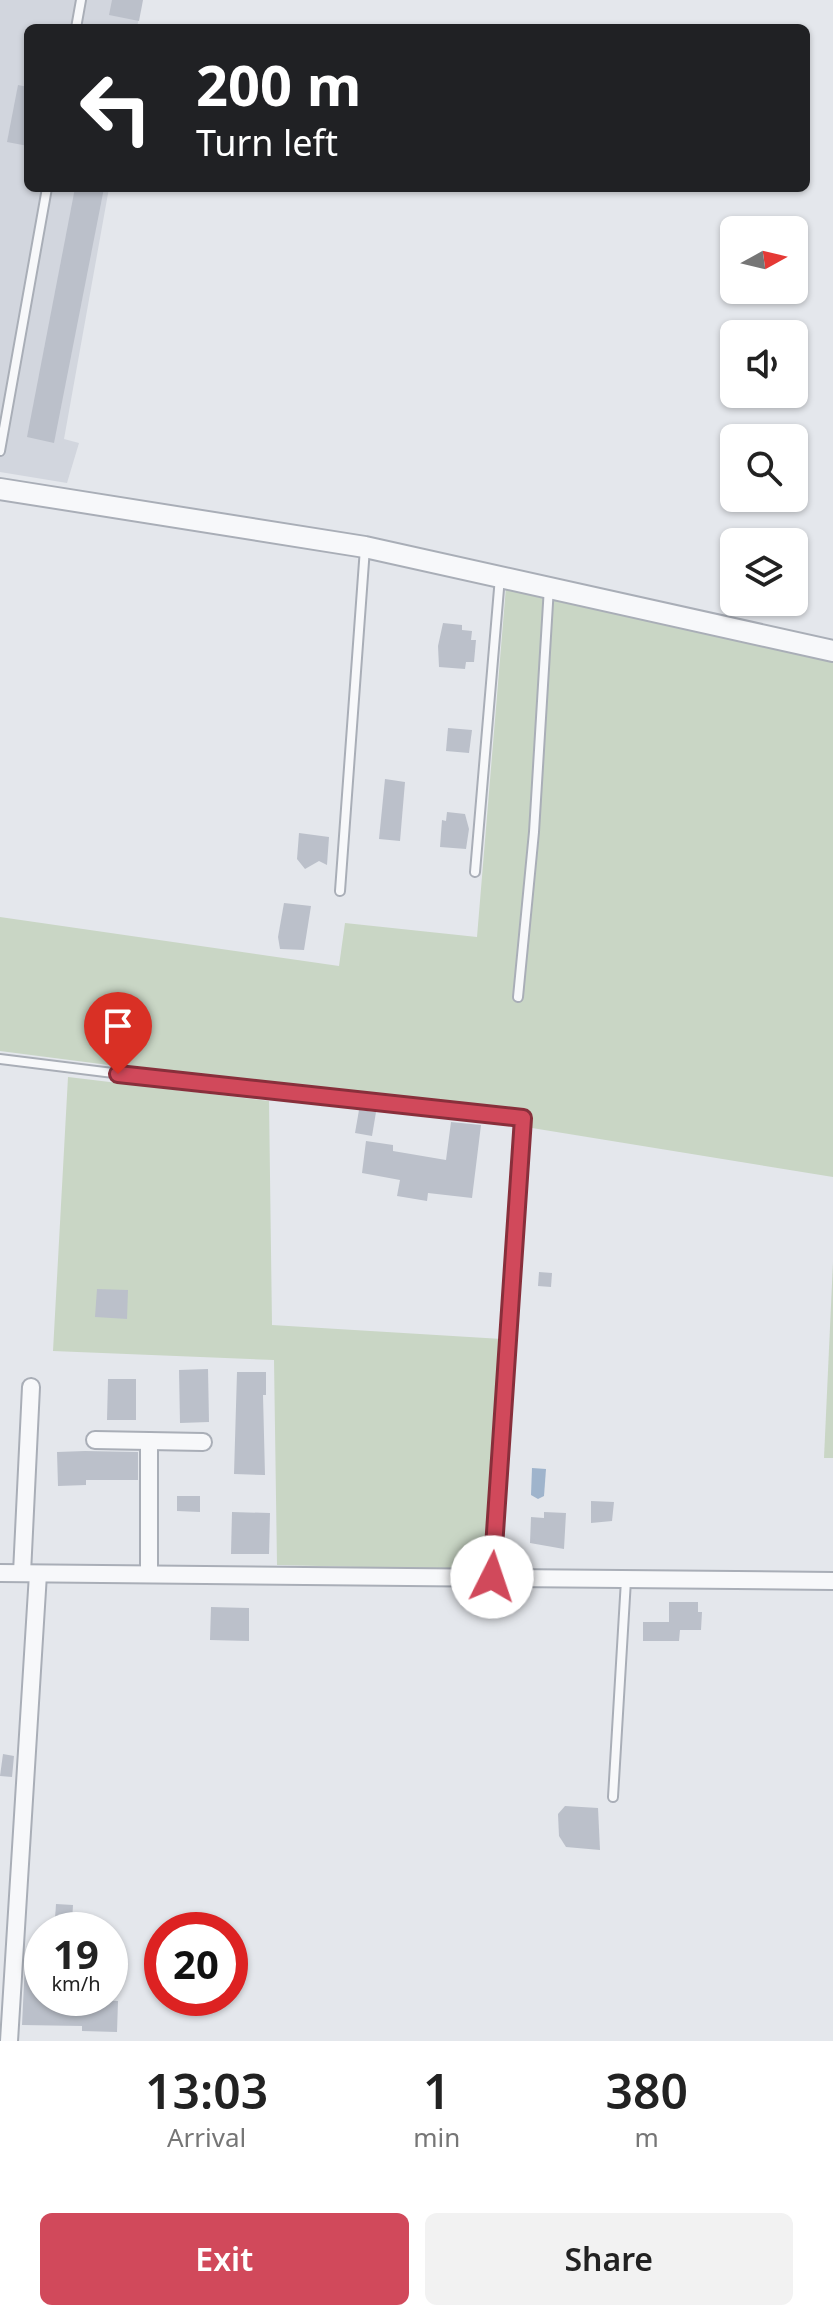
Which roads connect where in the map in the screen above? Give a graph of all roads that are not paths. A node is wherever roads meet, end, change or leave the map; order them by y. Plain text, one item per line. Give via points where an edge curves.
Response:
1 (81, 0) edge
2 (77, 24) edge
3 (46, 192) edge
4 (0, 451) edge
5 (0, 489) edge
6 (365, 547) junction
7 (500, 576) junction
8 (549, 587) junction
9 (833, 651) edge
10 (475, 872) dead end
11 (340, 891) dead end
12 (518, 997) dead end
13 (0, 1059) edge
14 (31, 1387) dead end
15 (95, 1440) dead end
16 (149, 1441) junction
17 (203, 1442) dead end
18 (0, 1573) edge
19 (149, 1573) junction
20 (30, 1574) junction
21 (492, 1577) junction
22 (626, 1579) junction
23 (833, 1581) edge
24 (613, 1797) dead end
25 (9, 2041) edge

1 - 2 lane
3 - 4 lane
5 - 6 street
6 - 7 street
6 - 11 lane
7 - 8 street
7 - 10 lane
8 - 9 street
8 - 12 lane
13 - 21 lane via 523,1118
14 - 20 street
15 - 16 street
16 - 17 street
16 - 19 street
18 - 20 street
19 - 20 street
19 - 21 street
20 - 25 street
21 - 22 street
22 - 23 street
22 - 24 lane

